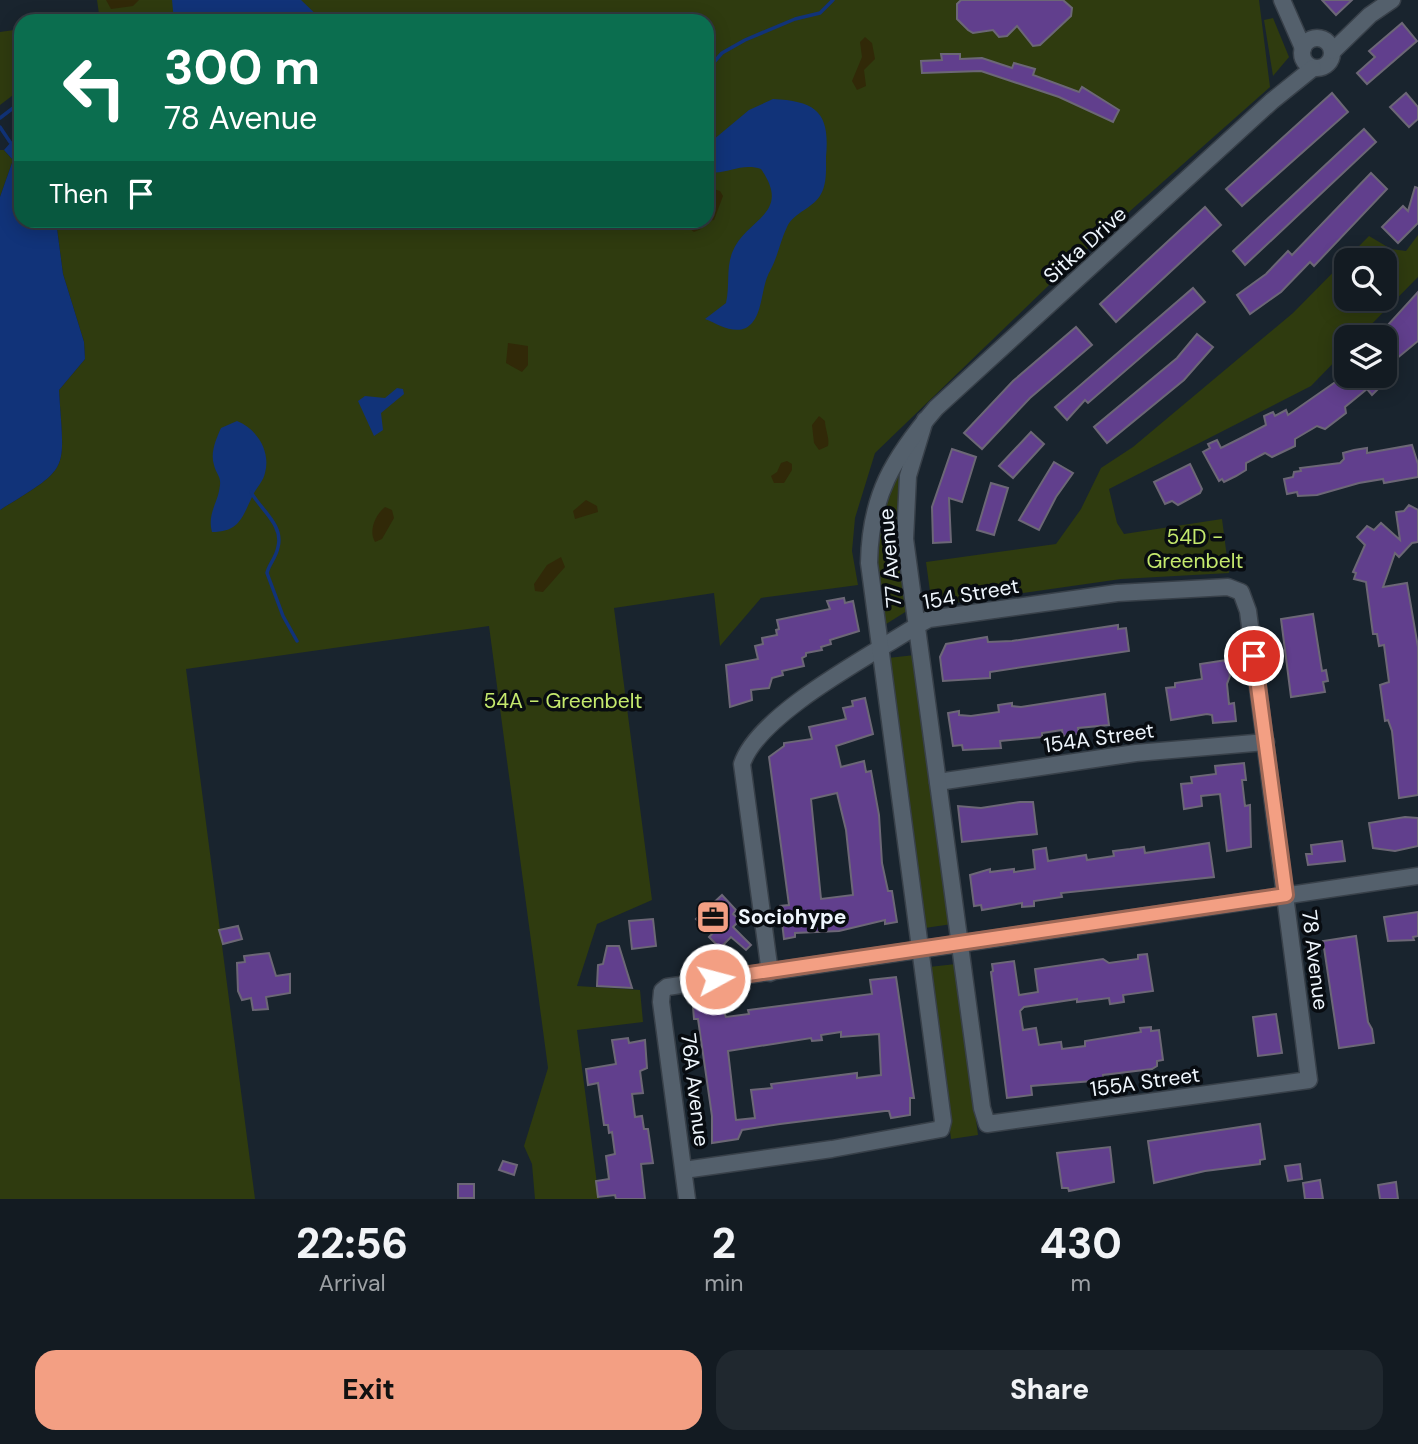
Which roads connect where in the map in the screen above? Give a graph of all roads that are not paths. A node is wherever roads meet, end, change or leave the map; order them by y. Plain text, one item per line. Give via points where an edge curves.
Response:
1 (1392, 0) edge
2 (1282, 1) edge
3 (1315, 50) junction
4 (925, 420) junction
5 (1244, 596) joint
6 (918, 625) junction
7 (881, 649) junction
8 (1266, 742) junction
9 (938, 782) junction
10 (1418, 876) edge
11 (1286, 895) junction
12 (959, 943) junction
13 (922, 949) junction
14 (769, 972) junction
15 (1309, 1080) joint
16 (987, 1124) joint
17 (684, 1170) junction
18 (687, 1199) edge

1 - 3 street
2 - 3 street
3 - 4 street, Sitka Drive via 1272,101
4 - 6 street, 77 Avenue via 908,476 904,517
4 - 7 street, 77 Avenue via 892,466 873,518 869,563
5 - 6 street, 154 Street via 1223,586 1131,592 929,619
5 - 8 street, 78 Avenue
6 - 7 street, 154 Street
6 - 9 street, 77 Avenue
7 - 13 street, 77 Avenue
7 - 14 street, 154 Street via 783,714 746,754 742,775
8 - 9 street, 154A Street via 1136,753
8 - 11 street, 78 Avenue
9 - 12 street, 77 Avenue
10 - 11 street
11 - 12 street
11 - 15 street, 78 Avenue
12 - 13 street
12 - 16 street, 77 Avenue
13 - 14 street
13 - 17 street, 77 Avenue via 941,1129
14 - 17 street, 76A Avenue via 664,988 661,1002
15 - 16 street, 155A Street
17 - 18 street, 76A Avenue

